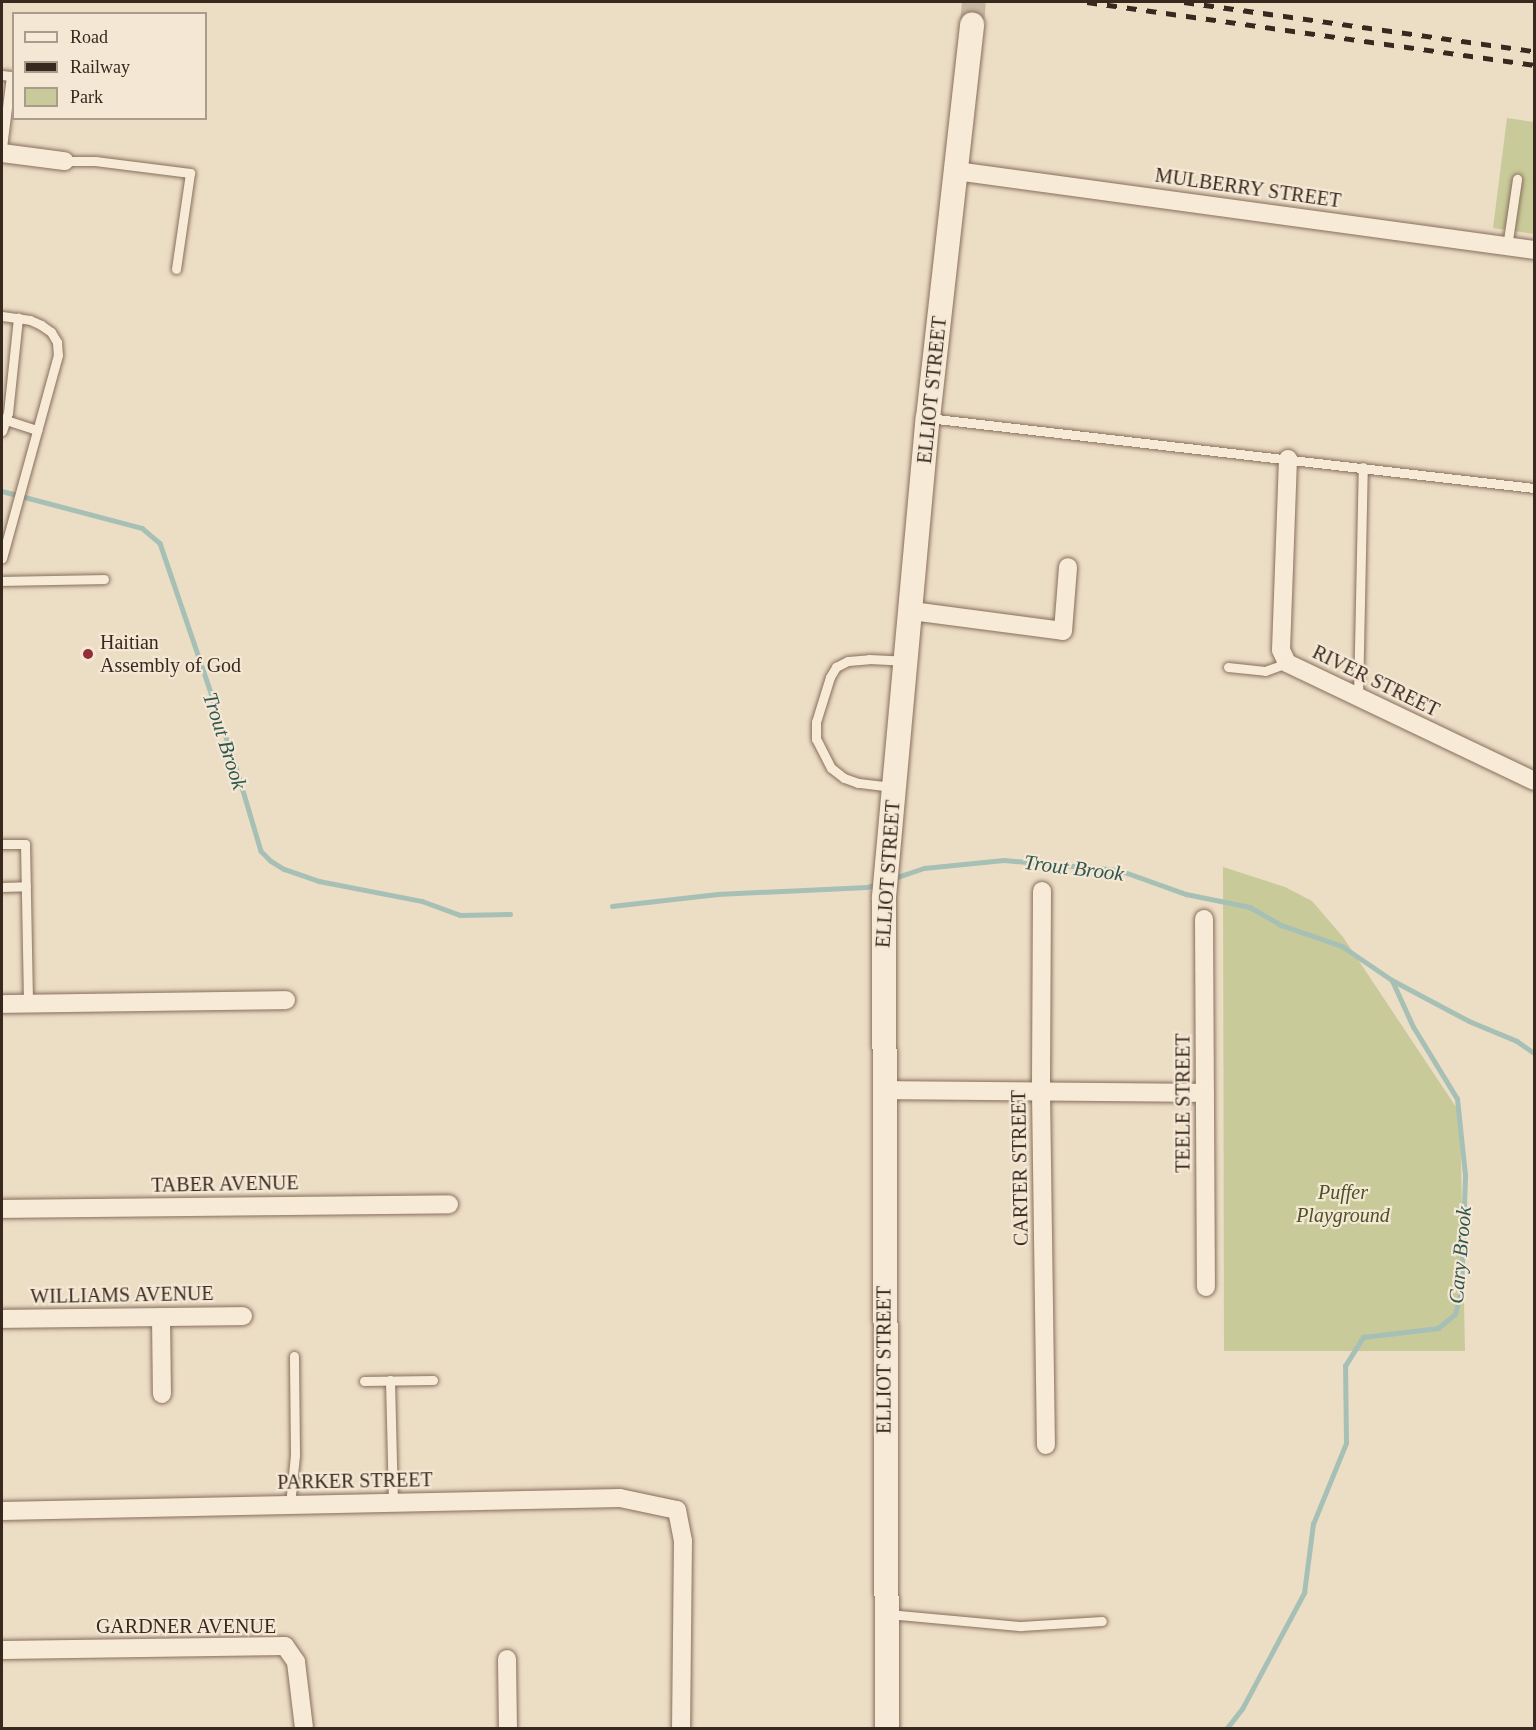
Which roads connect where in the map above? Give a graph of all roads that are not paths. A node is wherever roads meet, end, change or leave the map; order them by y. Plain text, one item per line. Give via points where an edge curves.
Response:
1 (972, 24) tunnel mouth
2 (2, 75) edge
3 (3, 120) edge
4 (2, 147) edge
5 (2, 153) edge
6 (64, 161) joint
7 (956, 171) junction
8 (1517, 179) dead end
9 (1508, 247) junction
10 (1534, 250) edge
11 (176, 269) dead end
12 (2, 316) edge
13 (18, 318) junction
14 (928, 418) junction
15 (6, 420) junction
16 (37, 430) junction
17 (2, 431) edge
18 (1288, 459) junction
19 (1362, 467) junction
20 (1534, 488) edge
21 (2, 558) edge
22 (1068, 567) dead end
23 (104, 579) dead end
24 (2, 581) edge
25 (912, 611) junction
26 (907, 661) junction
27 (1287, 663) junction
28 (1228, 667) dead end
29 (1358, 698) junction
30 (1534, 781) edge
31 (894, 787) junction
32 (2, 844) edge
33 (26, 886) junction
34 (2, 887) edge
35 (1042, 891) dead end
36 (1204, 919) dead end
37 (286, 1000) dead end
38 (28, 1003) junction
39 (2, 1004) edge
40 (882, 1090) junction
41 (1041, 1092) junction
42 (1205, 1093) junction
43 (448, 1204) dead end
44 (2, 1209) edge
45 (1206, 1287) dead end
46 (243, 1316) dead end
47 (161, 1317) junction
48 (2, 1319) edge
49 (294, 1356) dead end
50 (390, 1380) junction
51 (433, 1380) dead end
52 (364, 1381) dead end
53 (162, 1394) dead end
54 (1046, 1445) dead end
55 (393, 1503) junction
56 (290, 1505) junction
57 (2, 1510) edge
58 (886, 1613) junction
59 (1102, 1621) dead end
60 (2, 1650) edge
61 (507, 1659) dead end
62 (304, 1728) edge
63 (508, 1728) edge
64 (681, 1728) edge
65 (887, 1728) edge

1 - 7 street, ELLIOT STREET
2 - 3 lane via 11,76
3 - 4 lane
5 - 6 street
6 - 11 lane via 190,173
7 - 9 street, MULBERRY STREET
7 - 14 street, ELLIOT STREET
8 - 9 lane
9 - 10 street, MULBERRY STREET
12 - 13 lane
13 - 15 lane
13 - 16 lane via 41,325 57,342 58,355
14 - 18 lane
14 - 25 street, ELLIOT STREET
15 - 16 lane
15 - 17 lane
16 - 21 lane
18 - 19 lane
18 - 27 street, RIVER STREET via 1281,650
19 - 20 lane
19 - 29 lane
22 - 25 street via 1063,631
23 - 24 lane
25 - 26 street, ELLIOT STREET
26 - 31 street, ELLIOT STREET
26 - 31 lane via 869,659 848,661 836,667 816,722 816,738 831,768 858,783
27 - 28 lane via 1265,671
27 - 29 street, RIVER STREET
29 - 30 street, RIVER STREET
31 - 40 street, ELLIOT STREET via 884,897
32 - 33 lane via 25,844
33 - 34 lane
33 - 38 lane
35 - 41 street, CARTER STREET
36 - 42 street, TEELE STREET
37 - 38 street
38 - 39 street
40 - 41 street
40 - 58 street, ELLIOT STREET
41 - 42 street
41 - 54 street, CARTER STREET
42 - 45 street, TEELE STREET
43 - 44 street, TABER AVENUE
46 - 47 street, WILLIAMS AVENUE
47 - 48 street, WILLIAMS AVENUE
47 - 53 street
49 - 56 lane via 295,1455
50 - 51 lane
50 - 52 lane
50 - 55 lane
55 - 56 street, PARKER STREET
55 - 64 street, PARKER STREET via 620,1498 677,1510 683,1541
56 - 57 street, PARKER STREET
58 - 59 lane via 1021,1626
58 - 65 street, ELLIOT STREET
60 - 62 street, GARDNER AVENUE via 285,1646 296,1662
61 - 63 street

